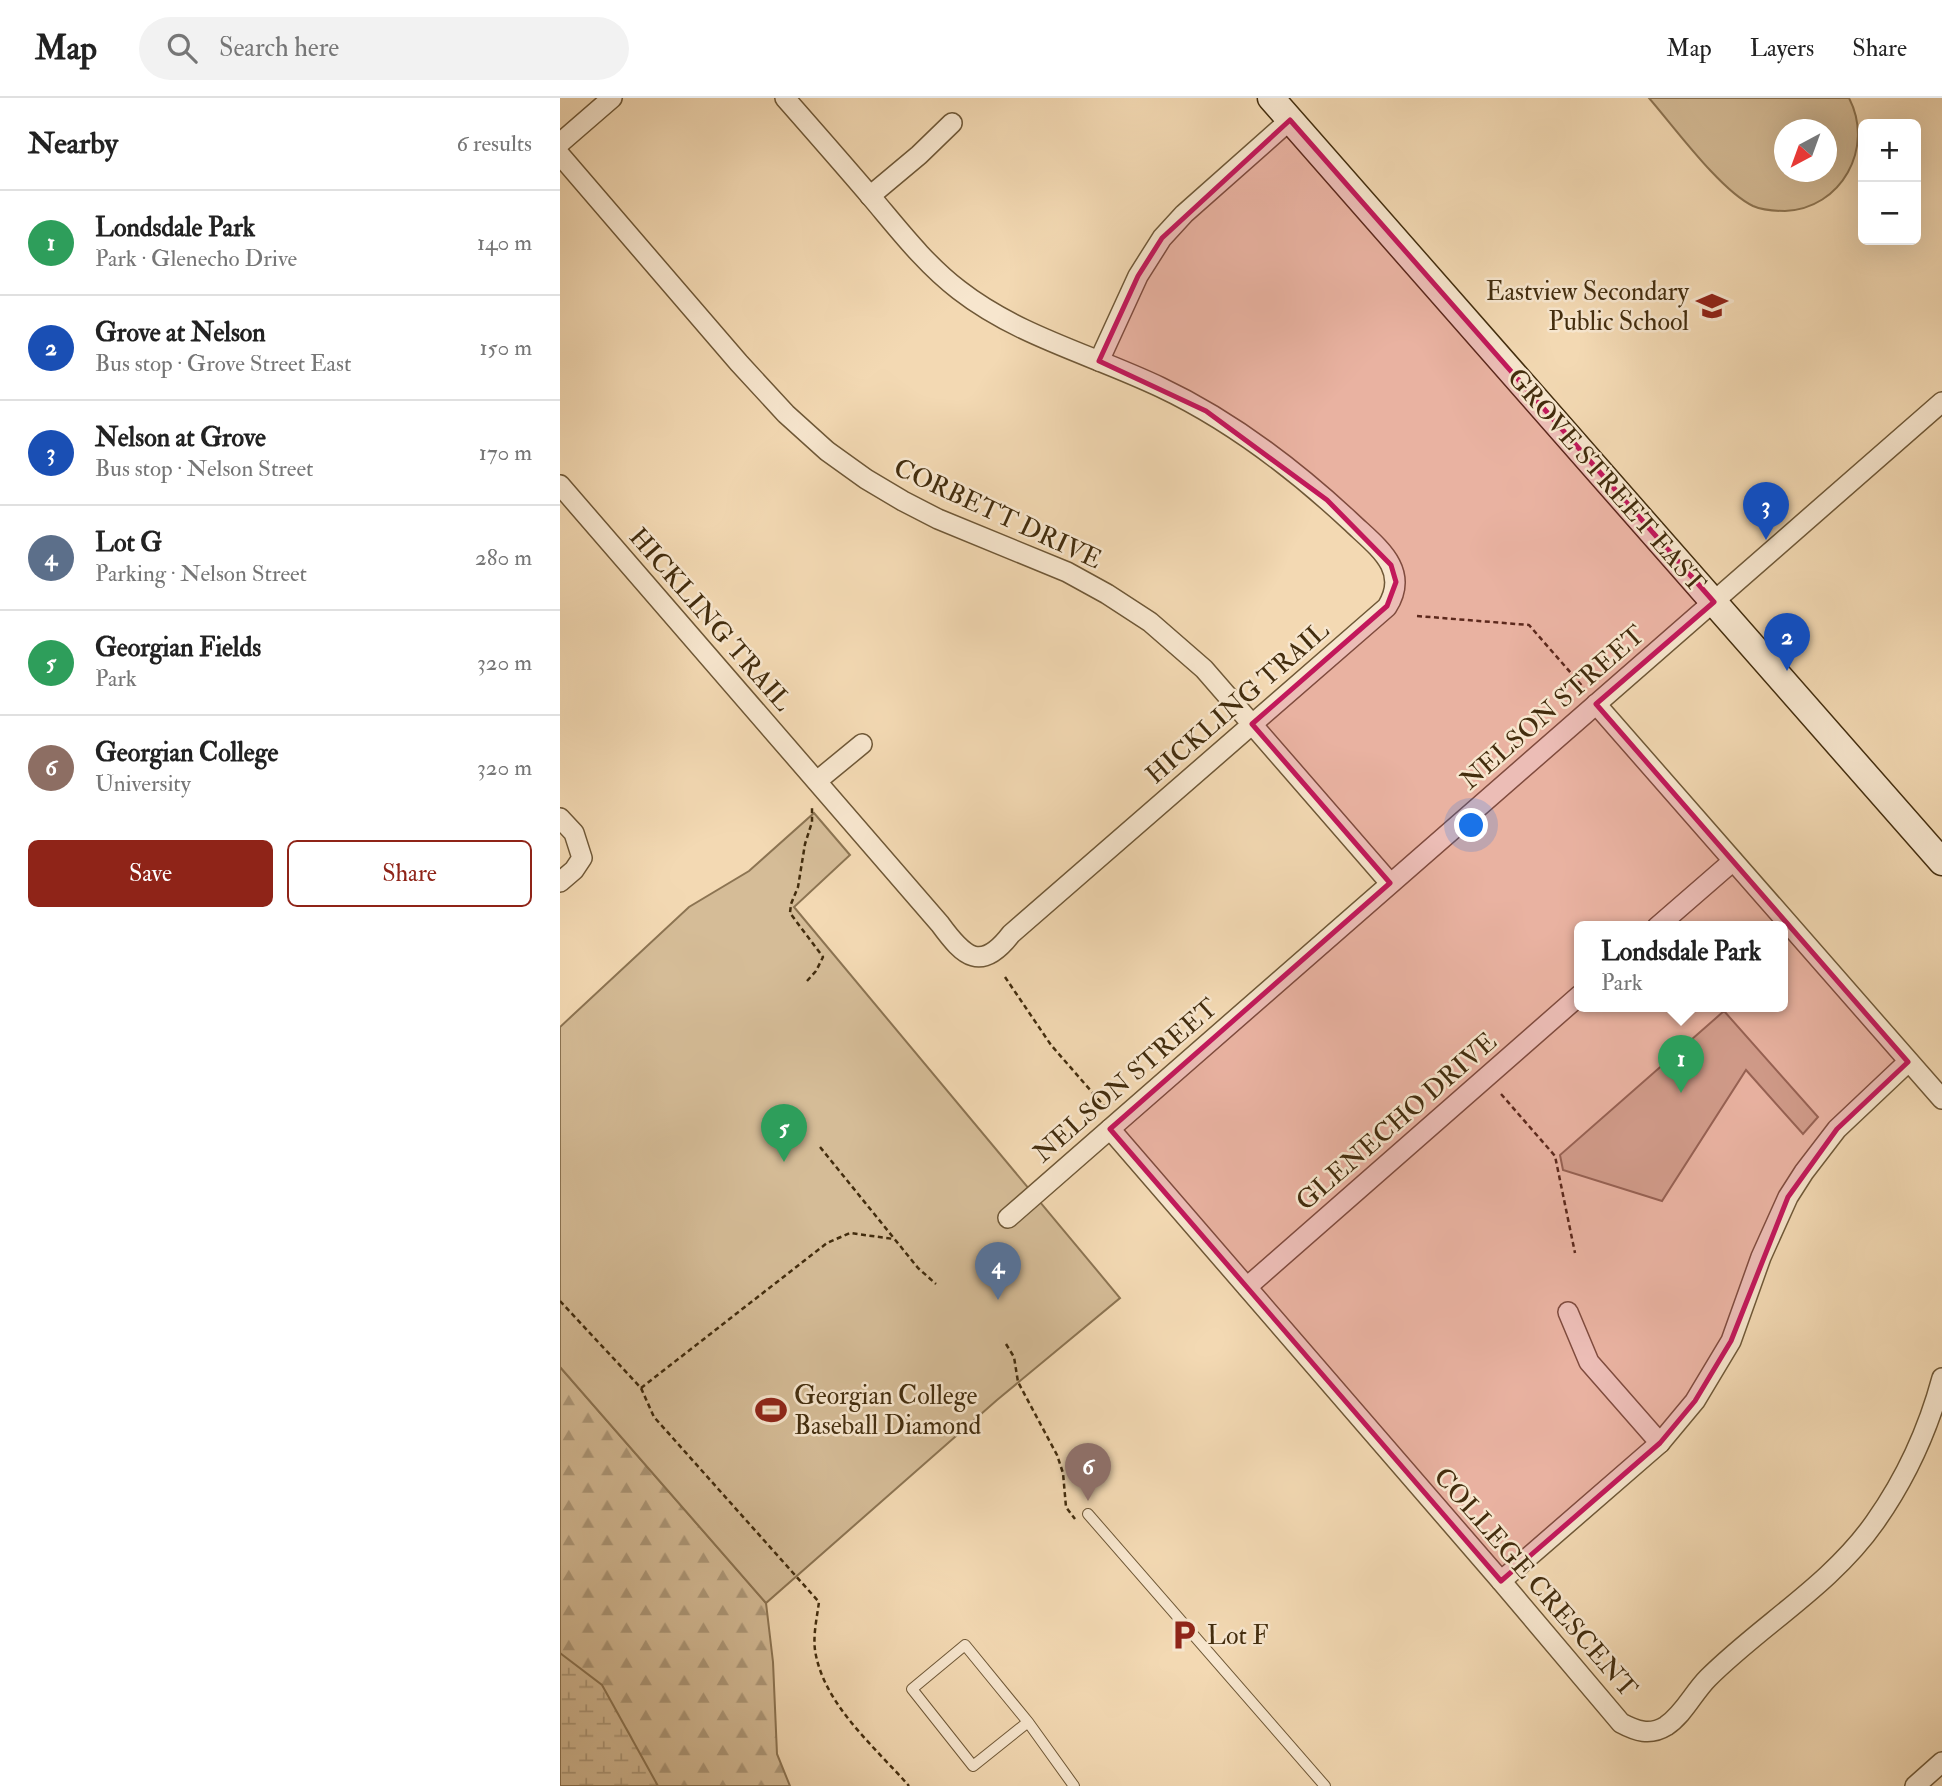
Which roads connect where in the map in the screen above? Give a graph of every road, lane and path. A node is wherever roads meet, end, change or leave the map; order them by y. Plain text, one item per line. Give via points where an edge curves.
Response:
1 (612, 98) edge
2 (785, 98) edge
3 (1271, 98) edge
4 (1290, 120) junction
5 (951, 123) dead end
6 (560, 143) edge
7 (560, 155) edge
8 (870, 196) junction
9 (1099, 361) junction
10 (1942, 402) edge
11 (560, 485) edge
12 (1714, 602) junction
13 (1417, 616) dead end
14 (1590, 696) junction
15 (1252, 724) junction
16 (862, 744) dead end
17 (817, 781) junction
18 (812, 808) dead end
19 (560, 818) edge
20 (1733, 861) junction
21 (1942, 862) edge
22 (560, 882) edge
23 (1390, 883) junction
24 (1664, 921) edge
25 (1785, 921) edge
26 (1788, 924) edge
27 (1005, 977) dead end
28 (807, 981) dead end
29 (1574, 1000) edge
30 (1908, 1062) junction
31 (1501, 1094) dead end
32 (1942, 1099) edge
33 (1105, 1107) dead end
34 (1110, 1129) junction
35 (820, 1147) dead end
36 (1008, 1218) dead end
37 (894, 1239) junction
38 (1575, 1253) dead end
39 (936, 1284) dead end
40 (1247, 1287) junction
41 (560, 1301) edge
42 (1568, 1312) dead end
43 (1006, 1344) dead end
44 (1942, 1378) edge
45 (640, 1388) junction
46 (1935, 1426) edge
47 (1660, 1443) junction
48 (1066, 1507) dead end
49 (1088, 1514) dead end
50 (1502, 1581) junction
51 (1028, 1723) junction
52 (1942, 1762) edge
53 (909, 1786) edge
54 (1074, 1786) edge
55 (1325, 1786) edge
56 (1914, 1786) edge

1 - 6 street
2 - 8 street, HICKLING TRAIL
3 - 4 street, GROVE STREET EAST
4 - 9 street via 1162,238 1138,276
4 - 12 street, GROVE STREET EAST
5 - 8 street
7 - 15 street, CORBETT DRIVE via 739,363 827,451 903,502 1067,572 1107,594 1185,651
8 - 9 street, HICKLING TRAIL via 959,290 1007,321
9 - 15 street, HICKLING TRAIL via 1182,398 1253,441 1327,500 1391,565 1396,582 1387,607
10 - 12 street, NELSON STREET
11 - 17 street, HICKLING TRAIL
12 - 14 street, NELSON STREET
12 - 21 street, GROVE STREET EAST
13 - 14 path via 1529,625
14 - 20 street
14 - 23 street, NELSON STREET
15 - 17 street, HICKLING TRAIL via 1011,934 999,950 982,957 959,948
15 - 23 street, CORBETT DRIVE
16 - 17 street
18 - 28 path via 790,913 823,957
19 - 22 street via 574,833 582,858
20 - 24 street
20 - 25 street
23 - 34 street, NELSON STREET
26 - 30 street
27 - 33 path via 1051,1045
29 - 40 street, GLENECHO DRIVE
30 - 32 street
30 - 47 street via 1838,1129 1804,1172 1774,1224 1731,1341 1695,1401
31 - 38 path via 1555,1156
34 - 36 street, NELSON STREET
34 - 40 street, COLLEGE CRESCENT
35 - 37 path
37 - 39 path
37 - 45 path via 850,1233 827,1243
40 - 50 street, COLLEGE CRESCENT
41 - 45 path
42 - 47 street via 1589,1363
43 - 48 path via 1014,1357 1018,1382 1057,1455
44 - 46 street, COLLEGE CRESCENT
45 - 53 path via 654,1417 818,1602 815,1649 832,1699
46 - 50 street, COLLEGE CRESCENT via 1856,1546 1707,1679 1666,1726 1654,1731 1621,1723
47 - 50 street
49 - 55 lane
51 - 51 lane via 965,1645 912,1689 973,1766
51 - 54 lane
52 - 56 street

